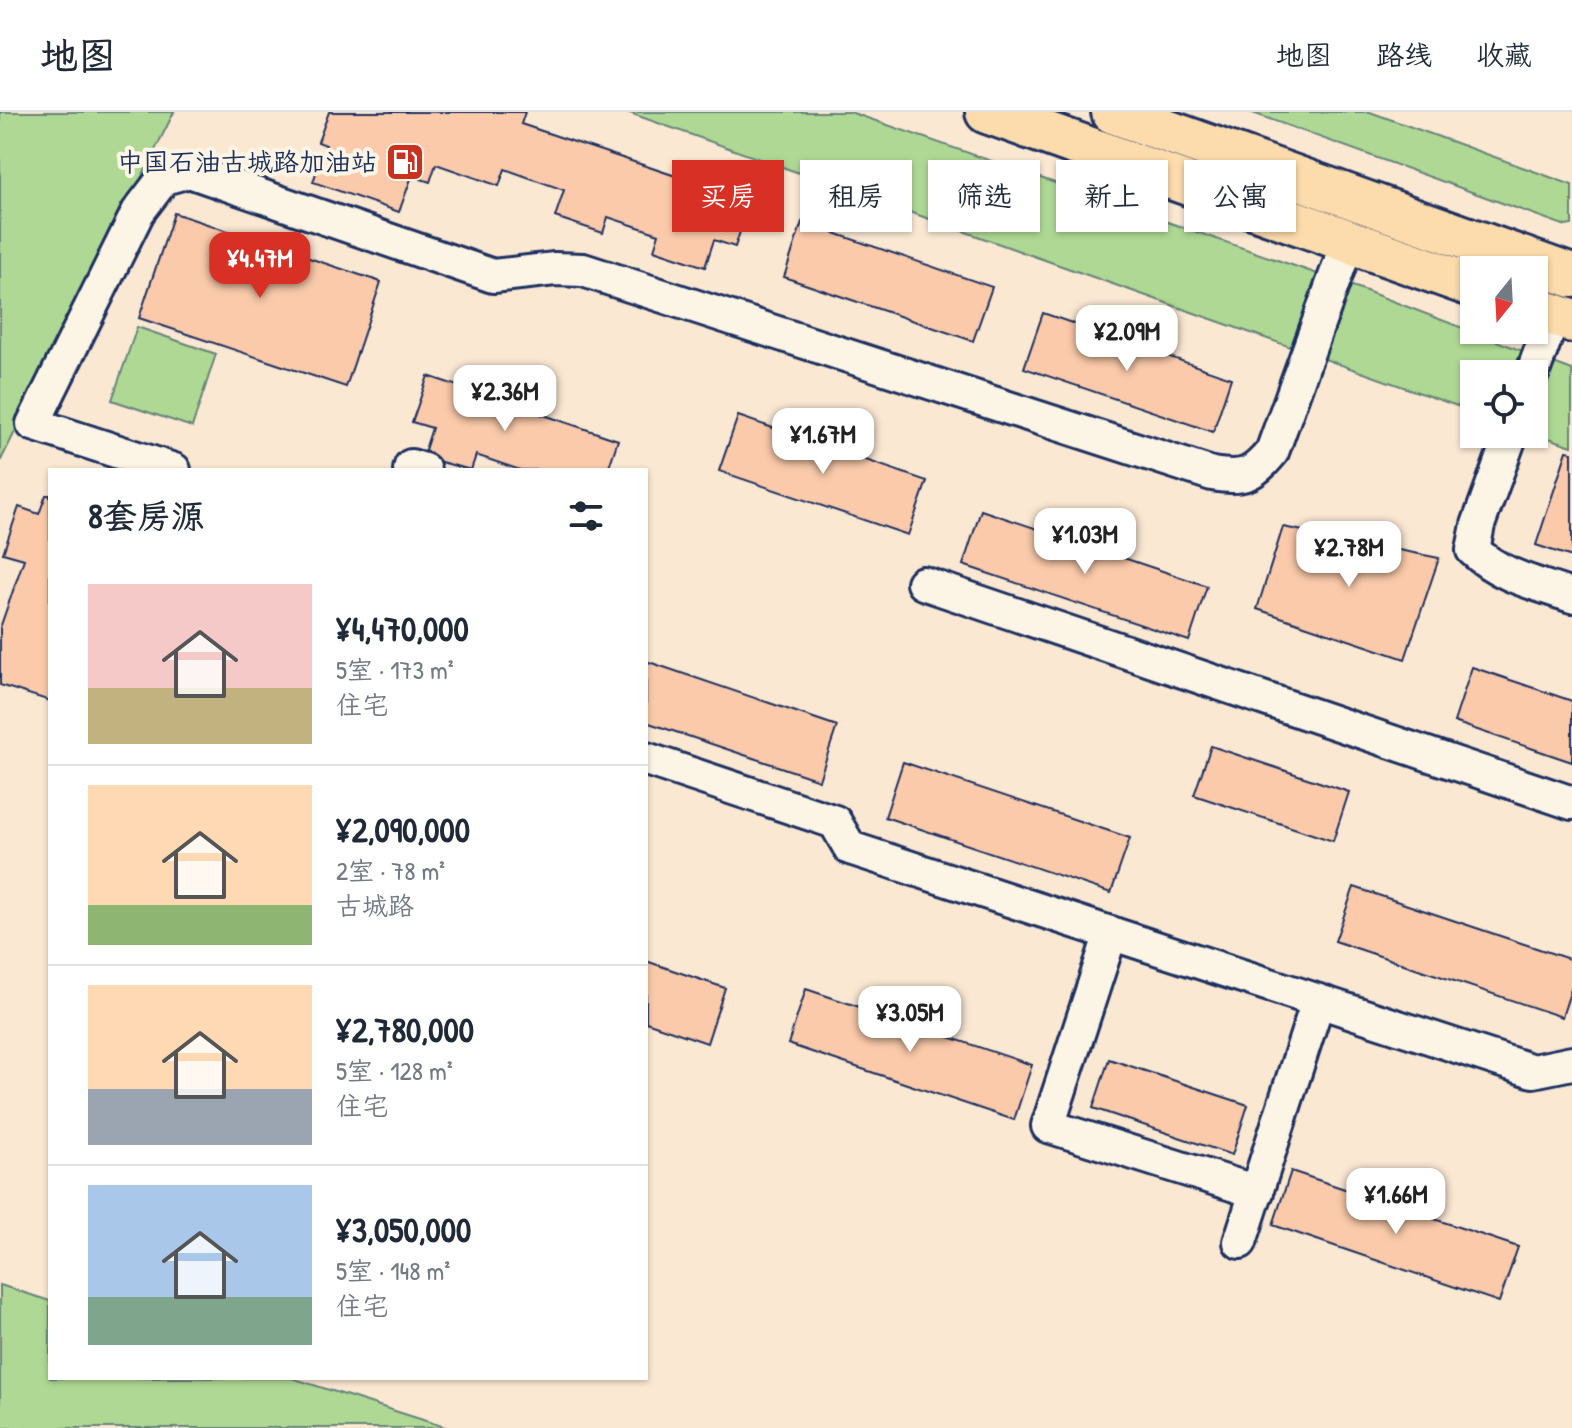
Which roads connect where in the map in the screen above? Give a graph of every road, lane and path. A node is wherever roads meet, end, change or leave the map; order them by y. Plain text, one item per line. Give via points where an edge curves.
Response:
1 (987, 112) edge
2 (1113, 112) edge
3 (1348, 241) junction
4 (1572, 276) edge
5 (1460, 281) edge
6 (1553, 315) edge
7 (1537, 360) edge
8 (1506, 448) edge
9 (168, 468) edge
10 (923, 583) dead end
11 (1572, 596) edge
12 (648, 760) edge
13 (1572, 803) edge
14 (1111, 933) junction
15 (1318, 1001) junction
16 (1572, 1063) edge
17 (1257, 1192) junction
18 (1240, 1242) dead end

1 - 3 main road
2 - 4 main road
3 - 5 main road
3 - 9 lane via 1272,452 1258,470 1236,478 583,270 493,276 189,171 164,178 138,212 33,424
6 - 7 lane
8 - 11 lane via 1473,550 1512,576
10 - 13 lane
12 - 14 lane via 835,822 850,848
14 - 15 lane
14 - 17 lane via 1048,1126
15 - 16 lane via 1533,1071
15 - 17 lane
17 - 18 lane

